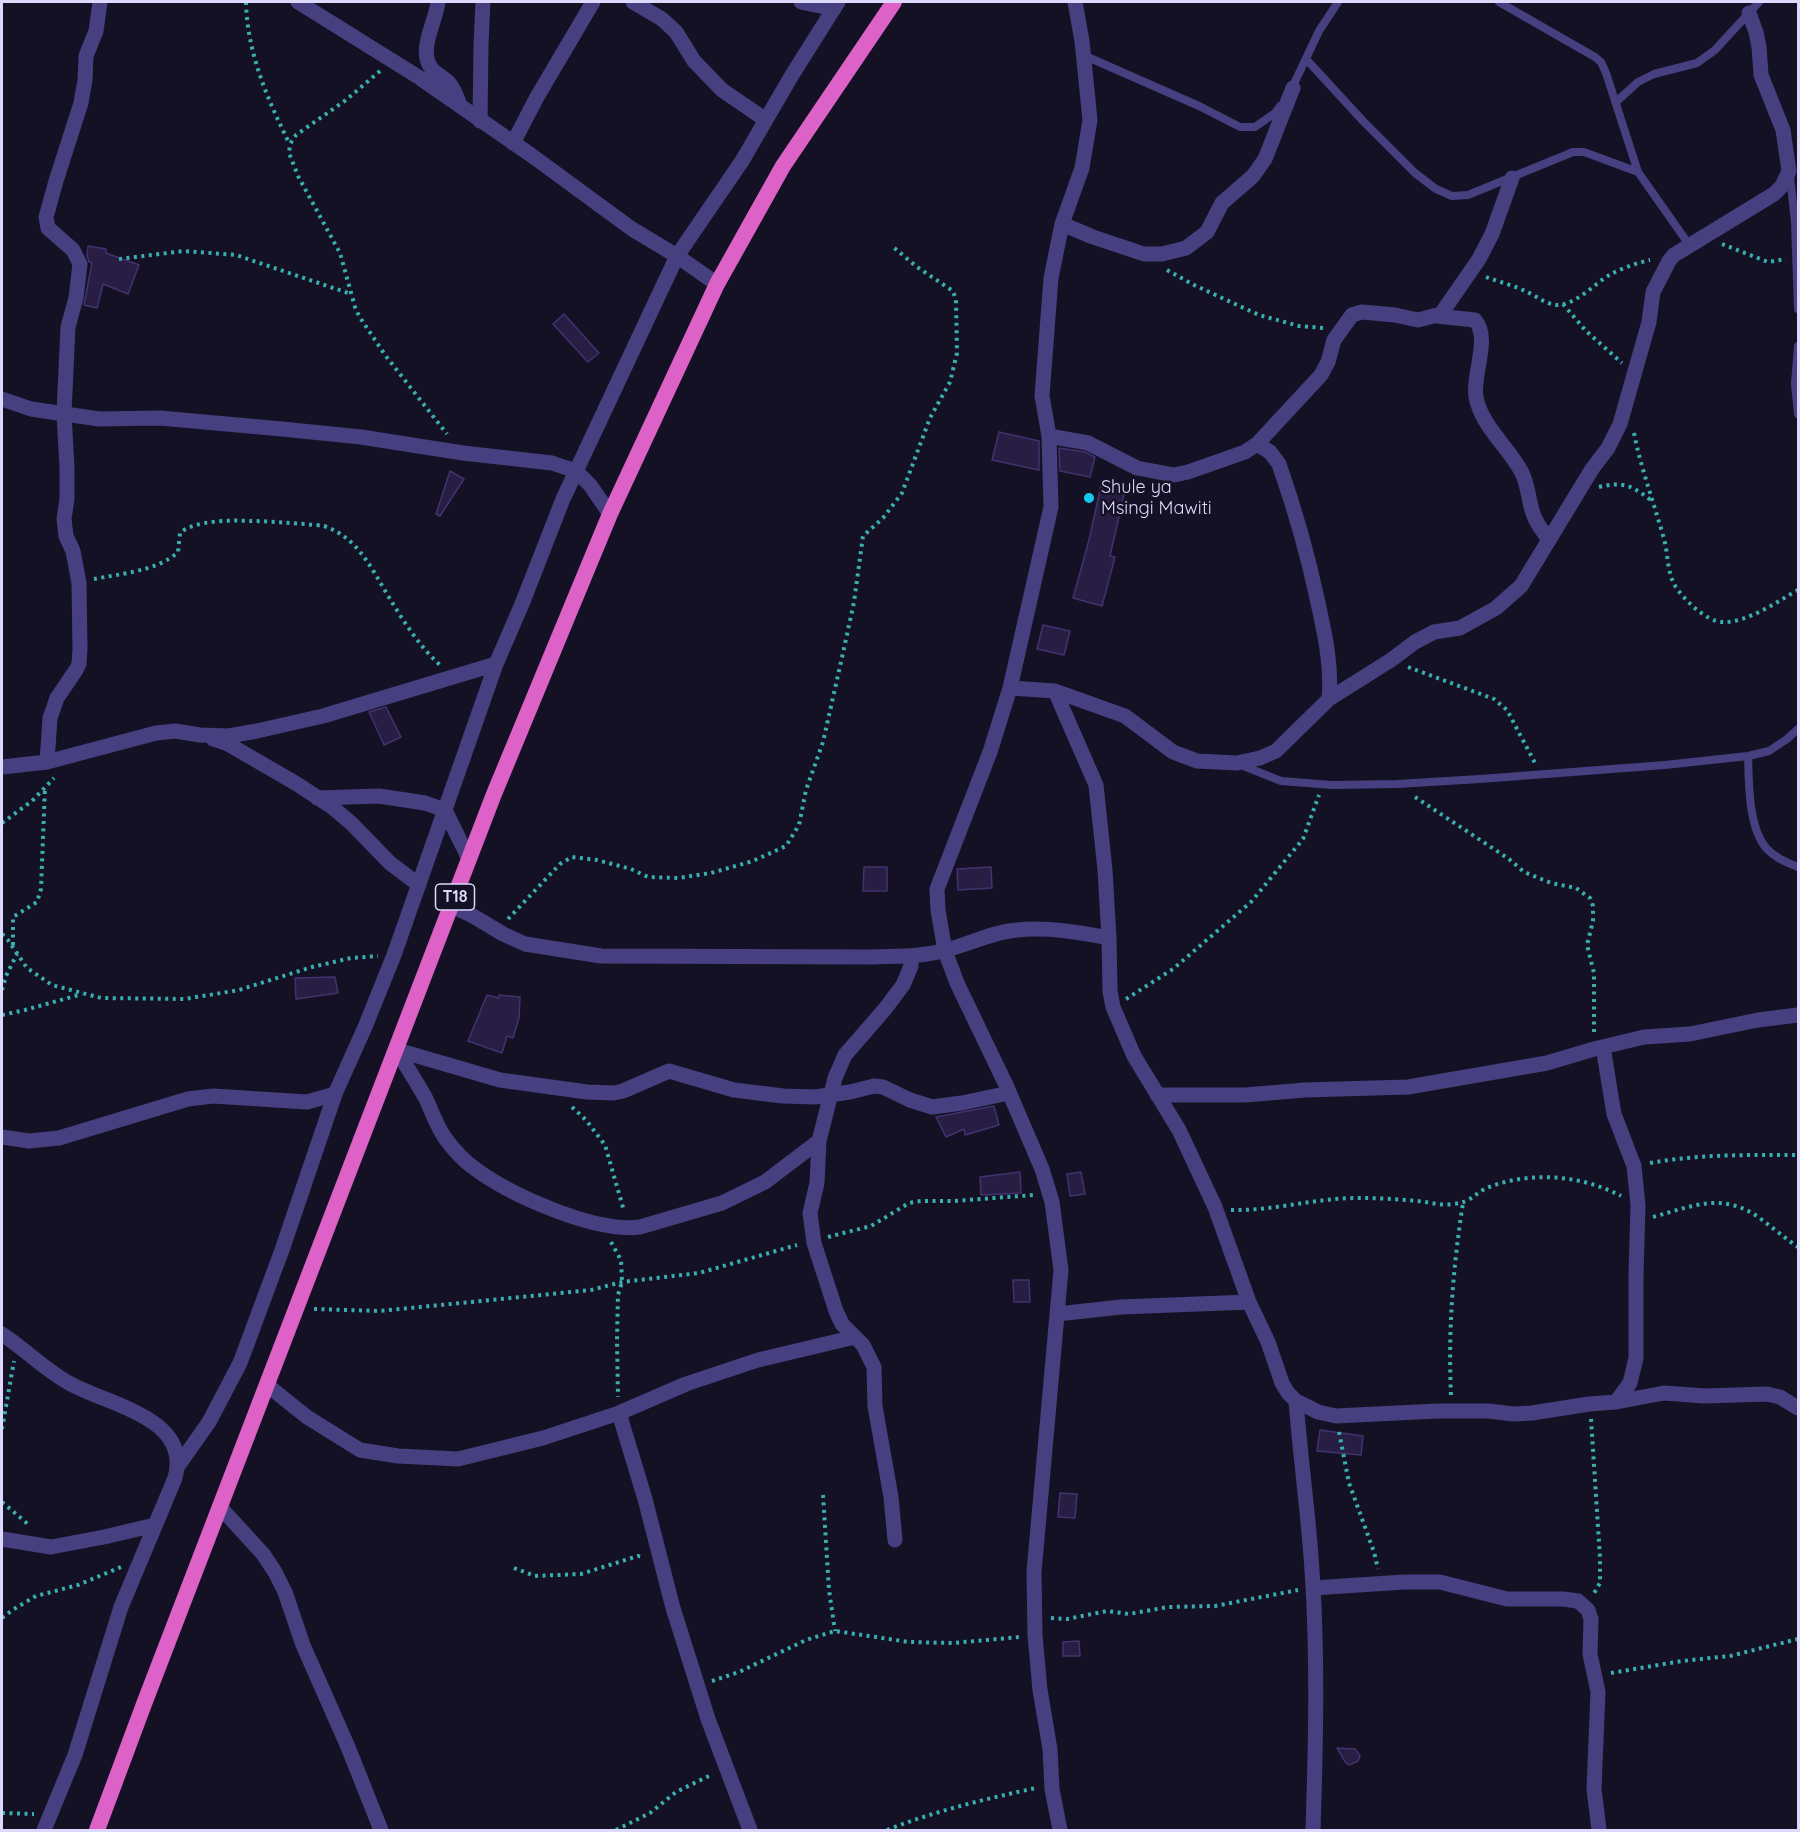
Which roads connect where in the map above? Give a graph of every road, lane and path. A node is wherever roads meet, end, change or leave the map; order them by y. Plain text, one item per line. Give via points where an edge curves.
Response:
1 (100, 2) edge
2 (246, 2) edge
3 (298, 2) edge
4 (438, 2) edge
5 (483, 2) edge
6 (593, 2) edge
7 (633, 2) edge
8 (801, 2) edge
9 (894, 2) edge
10 (1075, 2) edge
11 (1338, 2) edge
12 (1499, 2) edge
13 (836, 5) edge
14 (1754, 8) edge
15 (1083, 56) junction
16 (1306, 58) junction
17 (392, 60) junction
18 (1293, 88) junction
19 (1616, 102) junction
20 (460, 105) junction
21 (766, 120) junction
22 (480, 121) junction
23 (513, 142) junction
24 (290, 144) junction
25 (1789, 171) junction
26 (1638, 172) junction
27 (1512, 178) junction
28 (1062, 224) junction
29 (1705, 236) junction
30 (892, 246) dead end
31 (1690, 246) junction
32 (1144, 254) junction
33 (1674, 255) junction
34 (677, 256) junction
35 (1796, 257) junction
36 (119, 258) dead end
37 (1471, 272) junction
38 (717, 284) junction
39 (351, 294) junction
40 (1563, 304) junction
41 (1798, 309) edge
42 (1437, 316) junction
43 (1342, 330) junction
44 (1798, 346) edge
45 (1634, 374) junction
46 (2, 399) edge
47 (64, 413) junction
48 (1798, 414) edge
49 (1633, 430) dead end
50 (1049, 436) junction
51 (1257, 444) junction
52 (463, 453) junction
53 (576, 471) junction
54 (1578, 491) junction
55 (1653, 501) junction
56 (610, 514) junction
57 (1549, 540) junction
58 (79, 583) junction
59 (1798, 590) edge
60 (1391, 660) junction
61 (496, 664) junction
62 (454, 677) junction
63 (1010, 688) junction
64 (1055, 691) junction
65 (1329, 699) junction
66 (1798, 729) edge
67 (200, 735) junction
68 (1748, 756) junction
69 (47, 762) junction
70 (1237, 764) junction
71 (2, 767) edge
72 (59, 774) dead end
73 (1541, 775) junction
74 (1323, 784) junction
75 (1397, 784) junction
76 (45, 787) junction
77 (316, 798) junction
78 (446, 810) junction
79 (2, 823) edge
80 (470, 859) junction
81 (1798, 867) edge
82 (419, 885) junction
83 (452, 906) junction
84 (496, 929) junction
85 (2, 934) edge
86 (1109, 938) junction
87 (14, 949) junction
88 (945, 951) junction
89 (17, 954) junction
90 (394, 956) junction
91 (911, 956) junction
92 (2, 990) edge
93 (82, 993) junction
94 (1113, 1007) junction
95 (2, 1015) edge
96 (1798, 1015) edge
97 (1599, 1048) junction
98 (397, 1050) junction
99 (551, 1087) junction
100 (1009, 1093) junction
101 (335, 1094) junction
102 (831, 1094) junction
103 (1156, 1095) junction
104 (2, 1137) edge
105 (819, 1141) junction
106 (1798, 1155) edge
107 (1634, 1166) junction
108 (1050, 1194) junction
109 (1463, 1203) junction
110 (1638, 1205) junction
111 (1215, 1207) junction
112 (1638, 1222) junction
113 (600, 1223) junction
114 (629, 1229) junction
115 (813, 1239) junction
116 (1798, 1247) edge
117 (621, 1282) junction
118 (1249, 1302) junction
119 (296, 1309) junction
120 (1057, 1314) junction
121 (2, 1334) edge
122 (855, 1337) junction
123 (17, 1344) junction
124 (267, 1385) junction
125 (1296, 1401) junction
126 (1616, 1402) junction
127 (1589, 1404) junction
128 (1798, 1408) edge
129 (1452, 1411) junction
130 (619, 1413) junction
131 (1336, 1416) junction
132 (2, 1428) edge
133 (178, 1466) junction
134 (823, 1495) dead end
135 (220, 1507) junction
136 (155, 1525) junction
137 (2, 1539) edge
138 (895, 1540) dead end
139 (660, 1558) junction
140 (141, 1559) junction
141 (514, 1568) dead end
142 (1382, 1584) junction
143 (1313, 1588) junction
144 (1578, 1601) junction
145 (2, 1618) edge
146 (1035, 1618) junction
147 (835, 1631) junction
148 (1035, 1635) junction
149 (1798, 1639) edge
150 (1596, 1676) junction
151 (697, 1684) junction
152 (726, 1767) junction
153 (1052, 1789) junction
154 (2, 1813) edge
155 (49, 1815) junction
156 (44, 1830) edge
157 (97, 1830) edge
158 (381, 1830) edge
159 (616, 1830) edge
160 (750, 1830) edge
161 (887, 1830) edge
162 (1060, 1830) edge
163 (1313, 1830) edge
164 (1599, 1830) edge

1 - 47 street via 96,31 86,56 81,103 46,217 48,228 73,250 80,264 68,327
2 - 24 path via 246,23 255,63
3 - 17 street
4 - 20 street via 426,55 428,63 450,84
5 - 22 street
6 - 23 street
7 - 21 street via 676,32 694,61 722,90
8 - 13 street
9 - 38 highway, T18 via 783,166
10 - 15 street
11 - 16 lane
12 - 19 lane via 1595,57 1606,73
13 - 21 street
14 - 19 lane via 1715,50 1697,63 1653,74
14 - 25 street via 1761,75 1783,130
15 - 18 lane via 1240,127 1255,127 1275,113
15 - 28 street via 1090,120 1082,168
16 - 18 lane
16 - 27 lane via 1363,121 1436,189 1452,196 1468,195
17 - 20 street
17 - 24 path via 346,100 296,135
18 - 32 street via 1265,159 1253,176 1222,203 1207,232 1186,248
19 - 26 lane
20 - 22 street
21 - 34 street
22 - 23 street
23 - 34 street via 632,229
24 - 39 path via 291,162 340,253
25 - 29 street via 1774,194
25 - 35 lane
26 - 27 lane via 1584,152 1573,152
26 - 31 lane
27 - 37 street via 1492,234
28 - 32 street
28 - 50 street via 1051,278 1042,396
29 - 31 street
29 - 35 path via 1768,262
30 - 84 path via 953,291 957,353 950,382 930,418 902,493 884,518 863,536 854,602 823,742 799,825 786,846 753,861 678,878 648,877 597,860 572,857 560,864
31 - 33 street
32 - 43 path via 1194,285 1258,315 1299,326
33 - 40 path via 1622,269
33 - 45 street via 1653,292
34 - 38 street
34 - 53 street
35 - 41 lane
36 - 39 path via 184,251 236,255
37 - 40 path via 1554,305
37 - 42 street
38 - 56 highway, T18
39 - 52 path via 371,336
40 - 45 path via 1586,331
42 - 43 street via 1418,320 1362,312 1348,318
42 - 57 street via 1475,320 1480,326 1476,399 1482,415 1520,470 1534,516
43 - 51 street via 1334,340 1321,375
44 - 48 lane
45 - 54 street via 1620,424
46 - 47 street via 31,409
47 - 52 street via 99,419 160,418 282,429
47 - 58 street via 64,519
49 - 55 path
50 - 51 street via 1088,443 1137,468 1174,475 1245,452
50 - 63 street via 1051,507
51 - 65 street via 1279,464 1308,556 1326,637 1331,677
52 - 53 street via 552,463
53 - 56 street
53 - 61 street
54 - 55 path via 1619,484 1630,486
54 - 57 street
55 - 59 path via 1674,584 1708,618 1736,620
56 - 80 highway, T18
57 - 60 street via 1521,586 1496,608 1460,628 1434,632
58 - 62 path via 166,560 178,552 180,533 189,526 234,520 323,526 346,537 362,553 430,656
58 - 69 street via 79,664 57,698 50,718
60 - 65 street
60 - 73 path via 1494,699 1507,710
61 - 62 street
61 - 78 street
62 - 67 street via 312,718 229,736
63 - 64 street
63 - 88 street via 990,752 937,889
64 - 70 street via 1125,716 1173,752 1197,761
64 - 86 street via 1096,785
65 - 70 street via 1276,751
66 - 68 lane via 1770,751
67 - 69 street via 156,733
67 - 77 street via 228,744
68 - 73 lane
68 - 81 lane via 1755,827 1766,849
69 - 71 street
70 - 74 lane via 1281,781
72 - 76 path
73 - 75 lane
74 - 75 lane
74 - 94 path via 1303,839 1251,902 1173,969
75 - 97 path via 1524,872 1576,888 1590,898 1593,921 1587,945 1594,973
76 - 79 path
76 - 87 path via 41,889 37,902 13,917
77 - 78 street via 379,796
77 - 82 street via 344,816 390,863
78 - 80 street
78 - 82 street
80 - 83 highway, T18
82 - 90 street
83 - 84 street
83 - 98 highway, T18
84 - 91 street via 525,944 601,956
85 - 87 path
86 - 88 street via 1064,930 1016,930
86 - 94 street
87 - 89 path
88 - 91 street
88 - 100 street
89 - 92 path
89 - 93 path via 27,968 52,985
90 - 93 path via 351,958 239,990 185,999 101,998
90 - 101 street
91 - 102 street via 903,985 845,1055
93 - 95 path
94 - 103 street
96 - 97 street via 1690,1034 1644,1037
97 - 103 street via 1547,1063 1408,1087
97 - 107 street via 1614,1114
98 - 99 street via 500,1080
98 - 113 street via 445,1138 473,1167 511,1191 563,1214
98 - 119 highway, T18
99 - 102 street via 614,1093 669,1071 734,1090 783,1096
99 - 114 path via 586,1120 605,1145
100 - 102 street via 932,1107 884,1087
100 - 108 street
101 - 104 street via 307,1102 242,1097 188,1099 59,1138 29,1142
101 - 133 street via 240,1363 209,1422
102 - 105 street
103 - 111 street via 1179,1130
105 - 114 street via 765,1182 722,1203
105 - 115 street via 817,1183 810,1213
106 - 107 path via 1727,1154
107 - 110 street
108 - 115 path via 909,1203 870,1227
108 - 120 street via 1061,1270
109 - 110 path via 1486,1188 1503,1183 1559,1177 1591,1184
109 - 111 path via 1357,1198 1251,1210
109 - 129 path via 1452,1292
110 - 112 street
111 - 118 street
112 - 116 path via 1714,1201 1735,1204
112 - 126 street via 1636,1358 1630,1383
113 - 114 street
113 - 117 path via 621,1260
115 - 117 path via 699,1273
115 - 122 street via 836,1311
117 - 119 path via 591,1290 380,1311
117 - 130 path via 617,1340
118 - 120 street
118 - 125 street via 1282,1383
119 - 124 highway, T18
120 - 146 street via 1034,1572
121 - 123 street
122 - 130 street via 758,1360 686,1384
122 - 138 street via 874,1367 875,1406
123 - 132 path
123 - 133 street via 67,1382 152,1420 166,1433
124 - 130 street via 307,1417 360,1450 398,1456 458,1459 543,1438
124 - 135 highway, T18
125 - 131 street
125 - 143 street
126 - 127 street
126 - 128 street via 1664,1393 1756,1393 1780,1397
127 - 129 street via 1514,1414
127 - 144 path via 1600,1583 1589,1598
129 - 131 street
130 - 139 street
131 - 142 path via 1349,1482
133 - 136 street
134 - 147 path
135 - 157 highway, T18
135 - 158 street via 263,1554 285,1592 303,1645
136 - 137 street via 51,1546
136 - 140 street
139 - 141 path via 638,1556 581,1574 535,1576
139 - 151 street
140 - 145 path via 78,1586 36,1596
140 - 155 street via 121,1607 75,1755
142 - 143 street
142 - 144 street via 1440,1582 1507,1599
143 - 146 path via 1215,1606 1168,1607 1129,1614 1107,1611 1067,1619
143 - 163 street
144 - 150 street via 1591,1619 1590,1654
146 - 148 street
147 - 148 path via 942,1643
147 - 151 path via 806,1640 739,1672
148 - 153 street
149 - 150 path via 1730,1656
150 - 164 street via 1594,1789
151 - 152 street
152 - 159 path via 676,1792 650,1813
152 - 160 street
153 - 161 path via 1037,1787 960,1806
153 - 162 street
154 - 155 path
155 - 156 street

